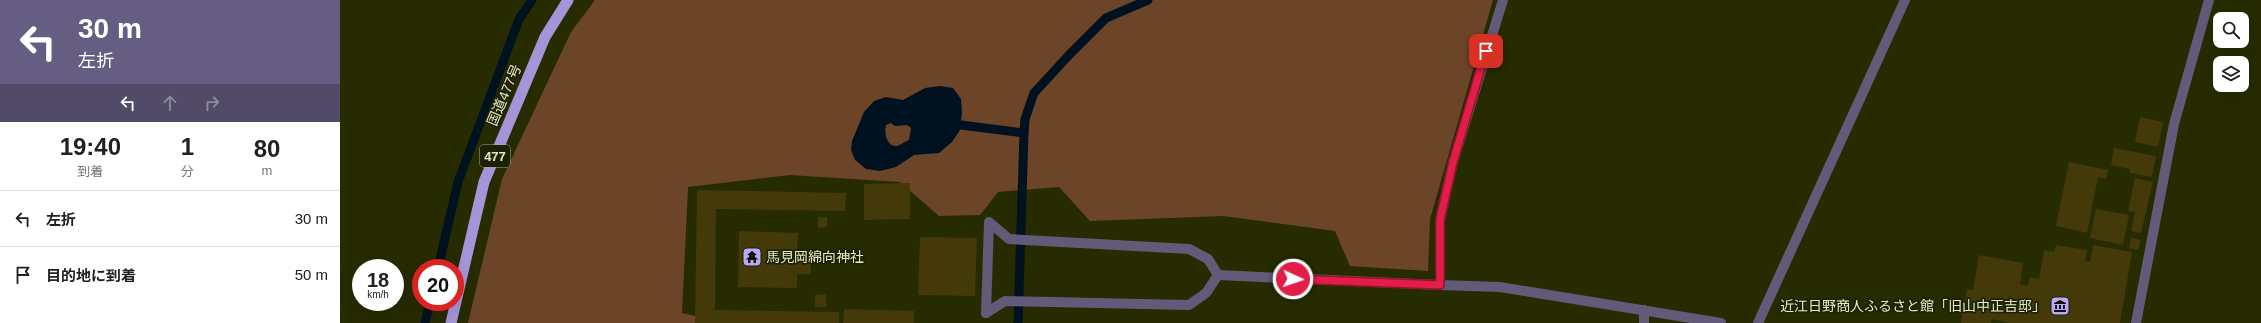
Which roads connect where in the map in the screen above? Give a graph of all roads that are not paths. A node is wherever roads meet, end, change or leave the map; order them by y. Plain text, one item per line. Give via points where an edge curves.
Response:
1 (568, 0) edge
2 (1503, 0) edge
3 (1905, 0) edge
4 (2209, 0) edge
5 (1218, 275) junction
6 (1440, 285) junction
7 (1644, 310) junction
8 (451, 323) edge
9 (1644, 323) edge
10 (1721, 323) edge
11 (1758, 323) edge
12 (2136, 323) edge

1 - 8 highway, 国道477号 / 477 via 545,37 484,182
2 - 6 street via 1466,116 1440,220
3 - 11 street
4 - 12 street via 2174,124
5 - 5 street via 1206,293 1189,305 1005,302 986,313 989,222 1009,239 1189,249 1208,258
5 - 6 street
6 - 7 street via 1500,287
7 - 9 street
7 - 10 street

